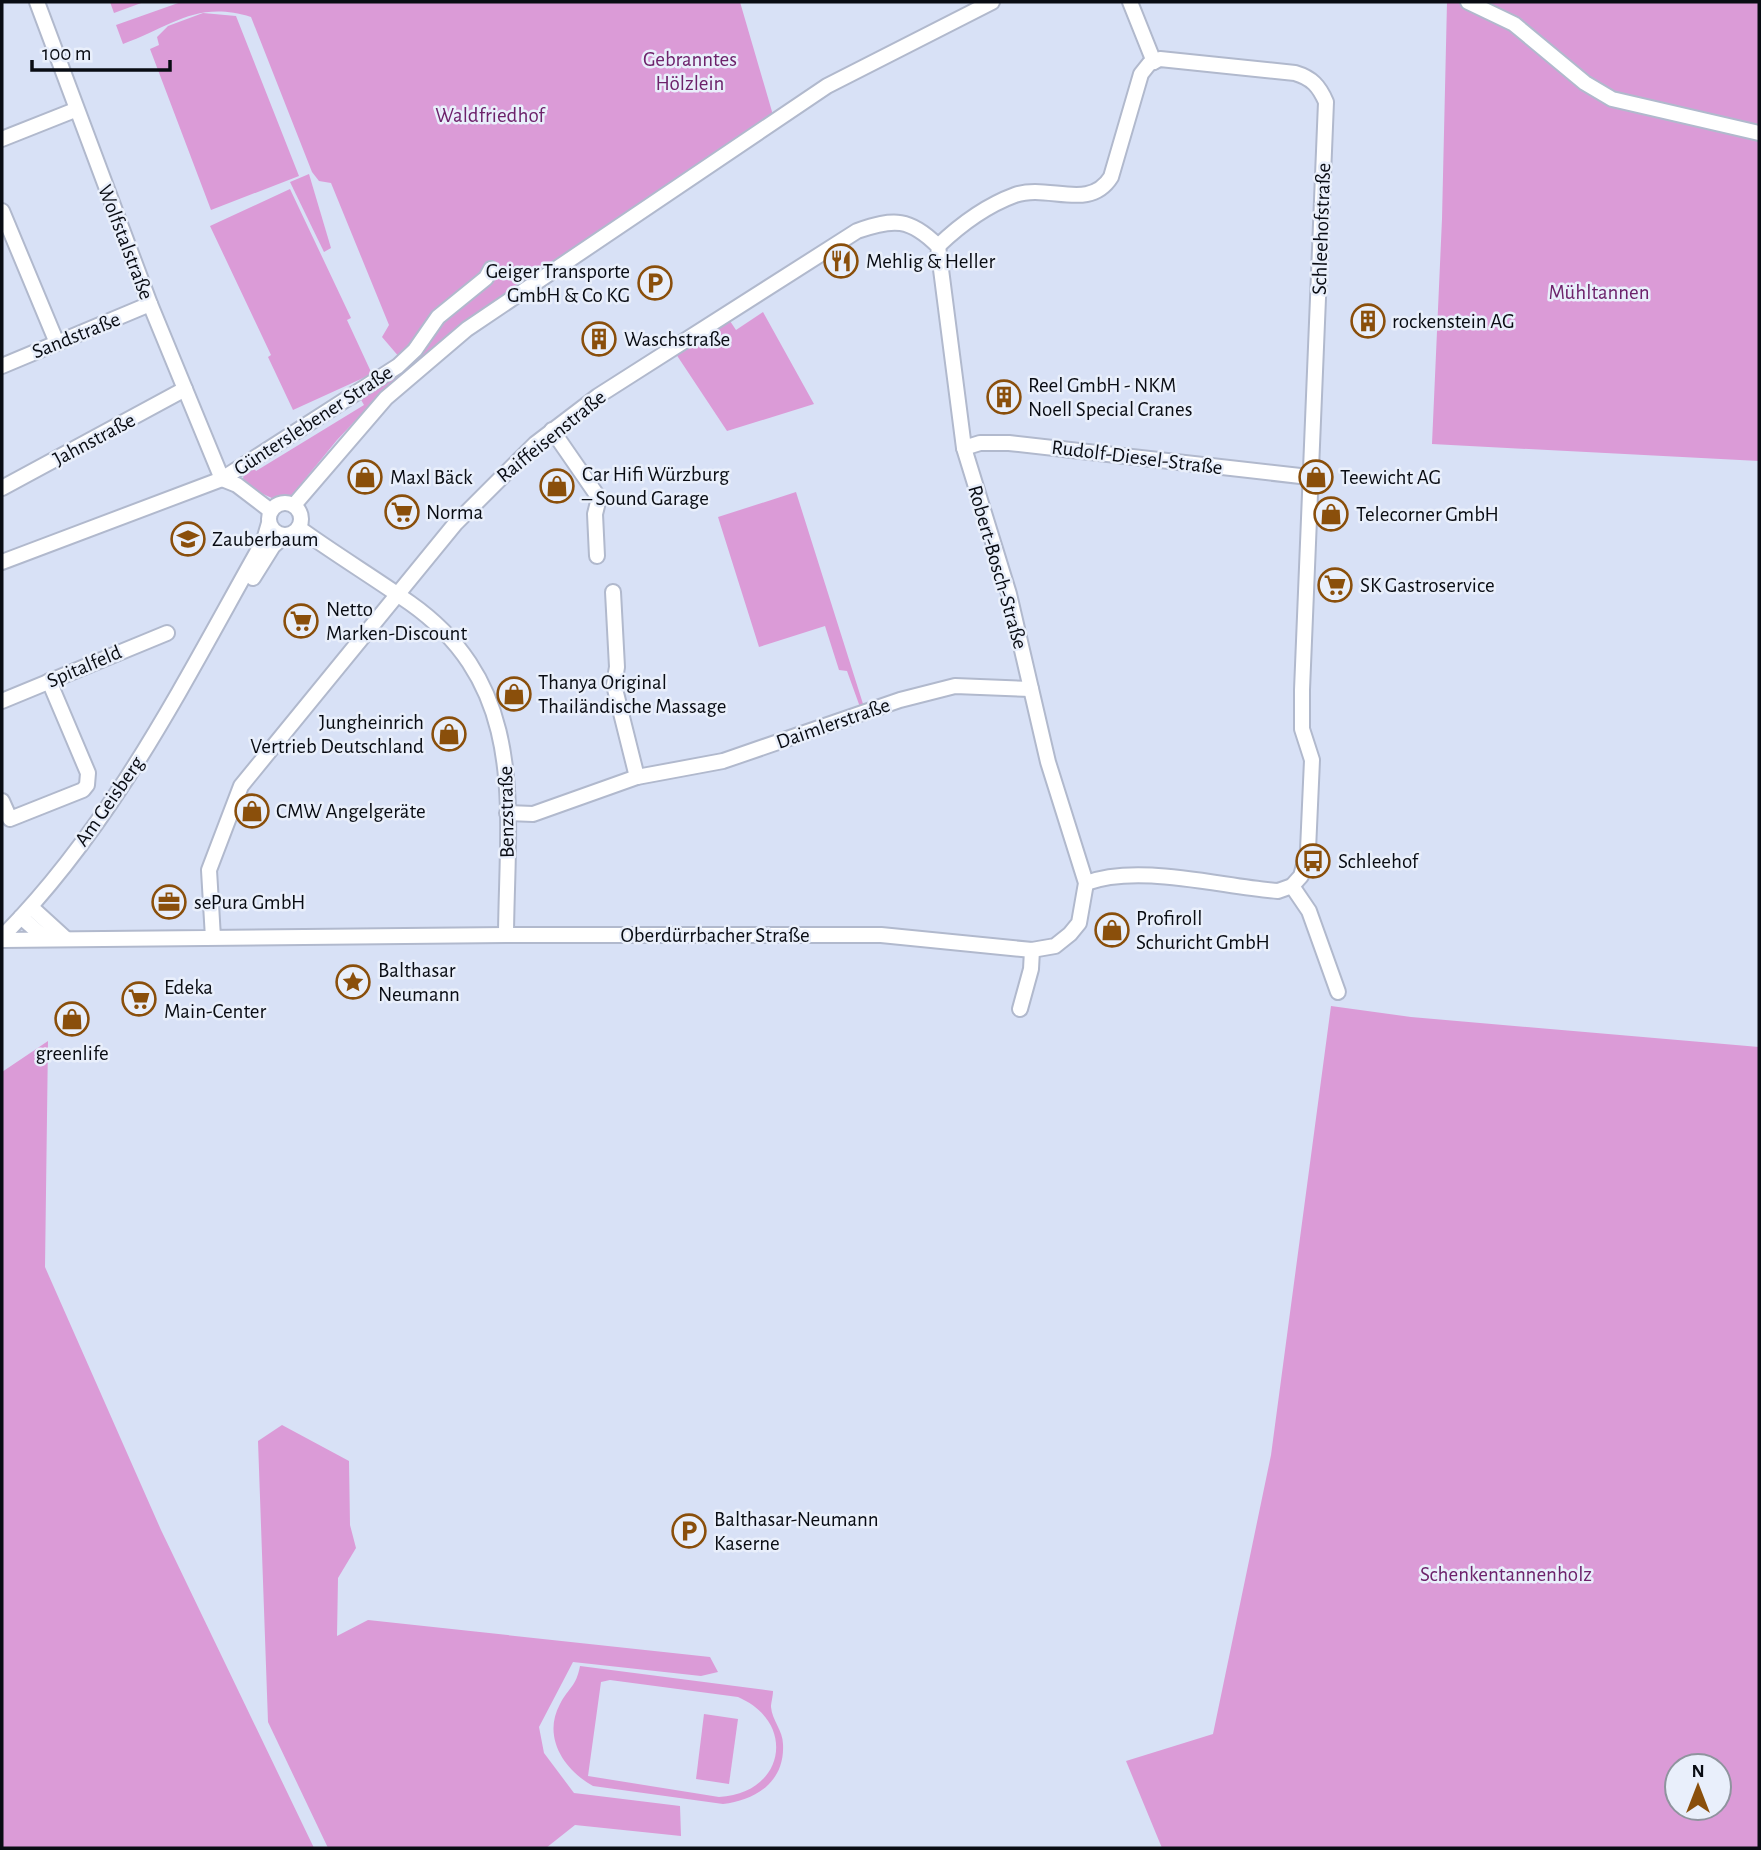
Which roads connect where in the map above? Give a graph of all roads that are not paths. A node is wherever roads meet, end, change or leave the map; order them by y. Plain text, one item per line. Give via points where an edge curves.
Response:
1 (37, 2) edge
2 (992, 2) edge
3 (1130, 2) edge
4 (1468, 2) edge
5 (1154, 62) junction
6 (75, 110) junction
7 (1759, 133) edge
8 (2, 139) edge
9 (2, 211) edge
10 (938, 246) junction
11 (491, 269) dead end
12 (150, 304) junction
13 (57, 343) junction
14 (2, 366) edge
15 (186, 389) junction
16 (552, 430) junction
17 (964, 448) junction
18 (1309, 477) junction
19 (222, 479) junction
20 (2, 488) edge
21 (293, 505) junction
22 (270, 517) junction
23 (299, 528) junction
24 (285, 535) junction
25 (597, 556) dead end
26 (2, 562) edge
27 (613, 592) dead end
28 (394, 594) junction
29 (167, 633) dead end
30 (202, 655) junction
31 (48, 681) junction
32 (1031, 689) junction
33 (2, 701) edge
34 (637, 777) junction
35 (2, 801) edge
36 (507, 813) junction
37 (1086, 883) junction
38 (1292, 886) junction
39 (26, 912) junction
40 (506, 935) junction
41 (2, 938) edge
42 (213, 938) junction
43 (59, 939) junction
44 (1031, 950) junction
45 (1338, 992) dead end
46 (1020, 1009) dead end

1 - 6 street, Wolfstalstraße
2 - 21 street via 827,86 467,329 416,370 355,430
3 - 5 street
4 - 7 street via 1514,24 1585,83 1612,99
5 - 10 street via 1141,74 1106,186 1084,196 1036,190 1017,194 967,219
5 - 18 street, Schleehofstraße via 1171,58 1295,73 1309,77 1326,102
6 - 8 street
6 - 12 street, Wolfstalstraße
9 - 13 street
10 - 16 street, Raiffeisenstraße via 922,230 903,222 882,222 857,230
10 - 17 street, Robert-Bosch-Straße
11 - 19 street, Günterslebener Straße via 438,317 398,366
12 - 13 street, Sandstraße
12 - 15 street, Wolfstalstraße
13 - 14 street, Sandstraße
15 - 19 street, Wolfstalstraße
15 - 20 street, Jahnstraße
16 - 25 street via 598,498
16 - 28 street, Raiffeisenstraße via 487,490
17 - 18 street, Rudolf-Diesel-Straße via 1009,443
17 - 32 street, Robert-Bosch-Straße via 1009,594
18 - 38 street, Schleehofstraße via 1302,729 1312,760 1306,866
19 - 22 street, Günterslebener Straße via 237,485
19 - 26 street, Günterslebener Straße
21 - 22 street via 280,503
21 - 23 street via 301,514
22 - 24 street via 276,532
22 - 30 street, Am Geisberg via 264,540
23 - 24 street
23 - 28 street, Benzstraße
24 - 30 street, Am Geisberg via 273,546
27 - 34 street via 614,685
28 - 36 street, Benzstraße via 459,648 488,695 504,750
28 - 42 street, Raiffeisenstraße via 241,786 209,870
29 - 31 street, Spitalfeld
30 - 39 street, Am Geisberg via 139,761
31 - 33 street, Spitalfeld
31 - 35 street via 88,773 87,785 10,819
32 - 34 street, Daimlerstraße via 955,686 900,700 723,761
32 - 37 street, Robert-Bosch-Straße via 1048,762
34 - 36 street, Daimlerstraße via 533,814
36 - 40 street, Benzstraße
37 - 38 street via 1100,878 1178,878 1278,891
37 - 44 street, Oberdürrbacher Straße via 1081,915 1070,934 1055,946
38 - 45 street via 1310,911
39 - 41 street, Am Geisberg
39 - 43 street
40 - 42 street, Oberdürrbacher Straße
40 - 44 street, Oberdürrbacher Straße via 881,935
41 - 43 street, Oberdürrbacher Straße
42 - 43 street, Oberdürrbacher Straße
44 - 46 street via 1031,970

